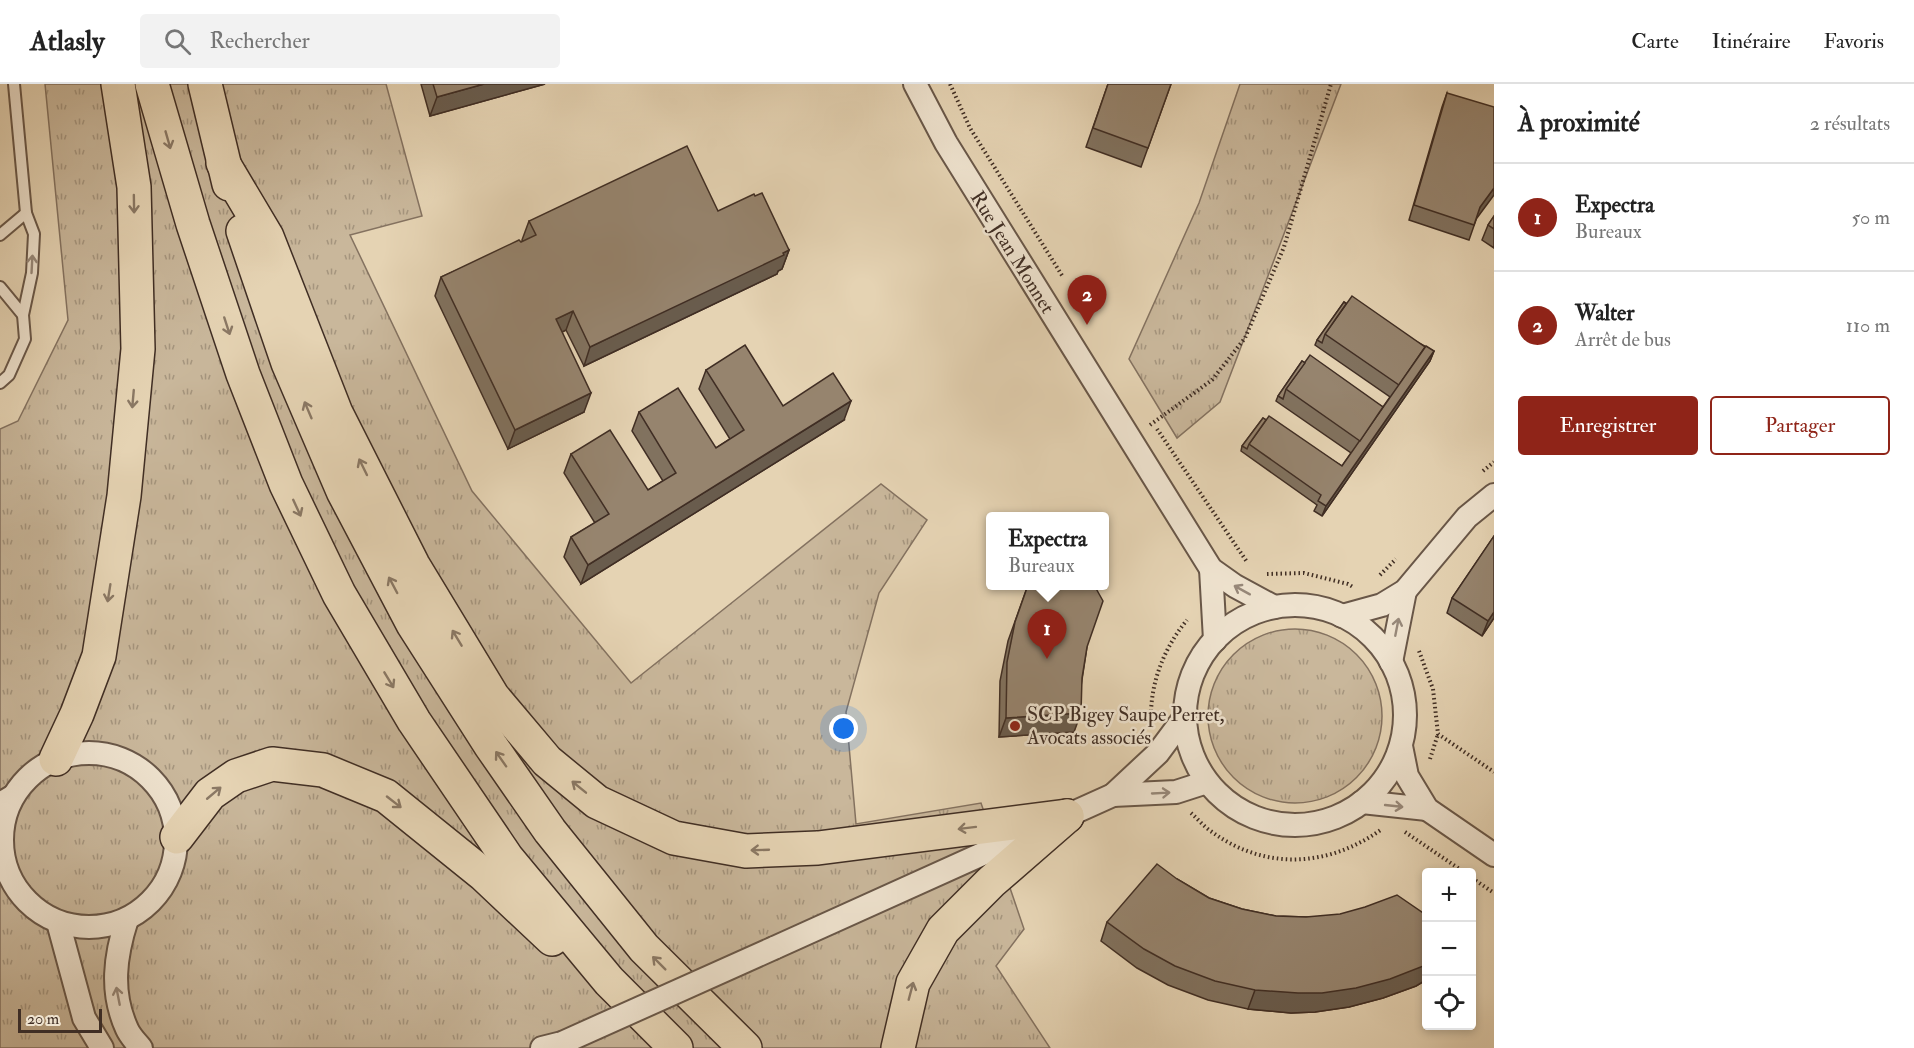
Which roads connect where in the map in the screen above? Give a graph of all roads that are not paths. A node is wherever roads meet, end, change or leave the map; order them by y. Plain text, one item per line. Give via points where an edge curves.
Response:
1 (14, 84) edge
2 (118, 84) edge
3 (152, 84) edge
4 (205, 84) edge
5 (915, 84) edge
6 (223, 164) junction
7 (26, 213) junction
8 (0, 235) edge
9 (0, 287) edge
10 (23, 315) junction
11 (0, 383) edge
12 (1494, 495) edge
13 (1211, 569) junction
14 (1405, 591) junction
15 (1274, 608) junction
16 (1342, 616) junction
17 (1215, 640) junction
18 (1390, 662) junction
19 (1184, 718) junction
20 (1401, 746) junction
21 (56, 759) junction
22 (1207, 782) junction
23 (22, 783) junction
24 (1113, 795) junction
25 (0, 797) edge
26 (1362, 802) junction
27 (1427, 809) junction
28 (1067, 816) junction
29 (177, 837) junction
30 (1494, 855) edge
31 (4, 875) edge
32 (127, 919) junction
33 (58, 922) junction
34 (609, 981) junction
35 (552, 1046) edge
36 (102, 1048) edge
37 (141, 1048) edge
38 (676, 1048) edge
39 (746, 1048) edge
40 (898, 1048) edge

1 - 7 lane
2 -> 21 highway via 134,187 138,349 124,496 99,656
3 -> 34 highway via 192,224 243,374 286,484 339,594 414,722 501,848
4 - 6 highway
5 - 13 street, Rue Jean Monnet via 946,143
28 -> 6 highway via 818,848 746,851 674,838 597,802 547,761 493,697 412,565 336,412 267,237
39 -> 6 highway via 644,948 550,831 413,624 343,491 288,363
7 - 8 lane
10 -> 7 lane via 32,273 34,234
9 - 10 lane
10 - 11 lane via 25,339 9,375
12 - 14 street via 1467,517
15 -> 13 street, Rue Jean Monnet
13 - 17 street, Rue Jean Monnet
14 - 16 street via 1382,604
18 -> 14 street
15 - 16 street via 1292,604 1326,608
15 - 17 street via 1257,611 1227,627
16 - 18 street via 1357,623 1382,647
17 - 19 street via 1203,652 1188,684
18 - 20 street via 1399,677 1405,711
19 - 22 street via 1190,752
19 - 24 street via 1158,753
20 - 26 street via 1386,777
20 - 27 street via 1407,776
21 - 23 street
21 - 29 street via 80,753 105,754 137,767 165,797
24 -> 22 street via 1176,792
22 - 26 street via 1232,806 1263,821 1298,825 1332,819
23 - 25 lane
23 - 31 street via 2,828
24 - 28 street
26 -> 27 street
27 - 30 street
28 - 35 street, bridge
40 -> 28 highway via 913,983 943,930
29 - 32 street via 164,885 154,899
29 -> 34 highway via 210,794 236,776 272,764 323,770 386,796 484,874 546,934
31 - 33 street via 29,904
32 - 33 street via 93,928
37 -> 32 street via 127,1031 116,993 117,947
33 - 36 street via 84,1018
34 - 38 highway

